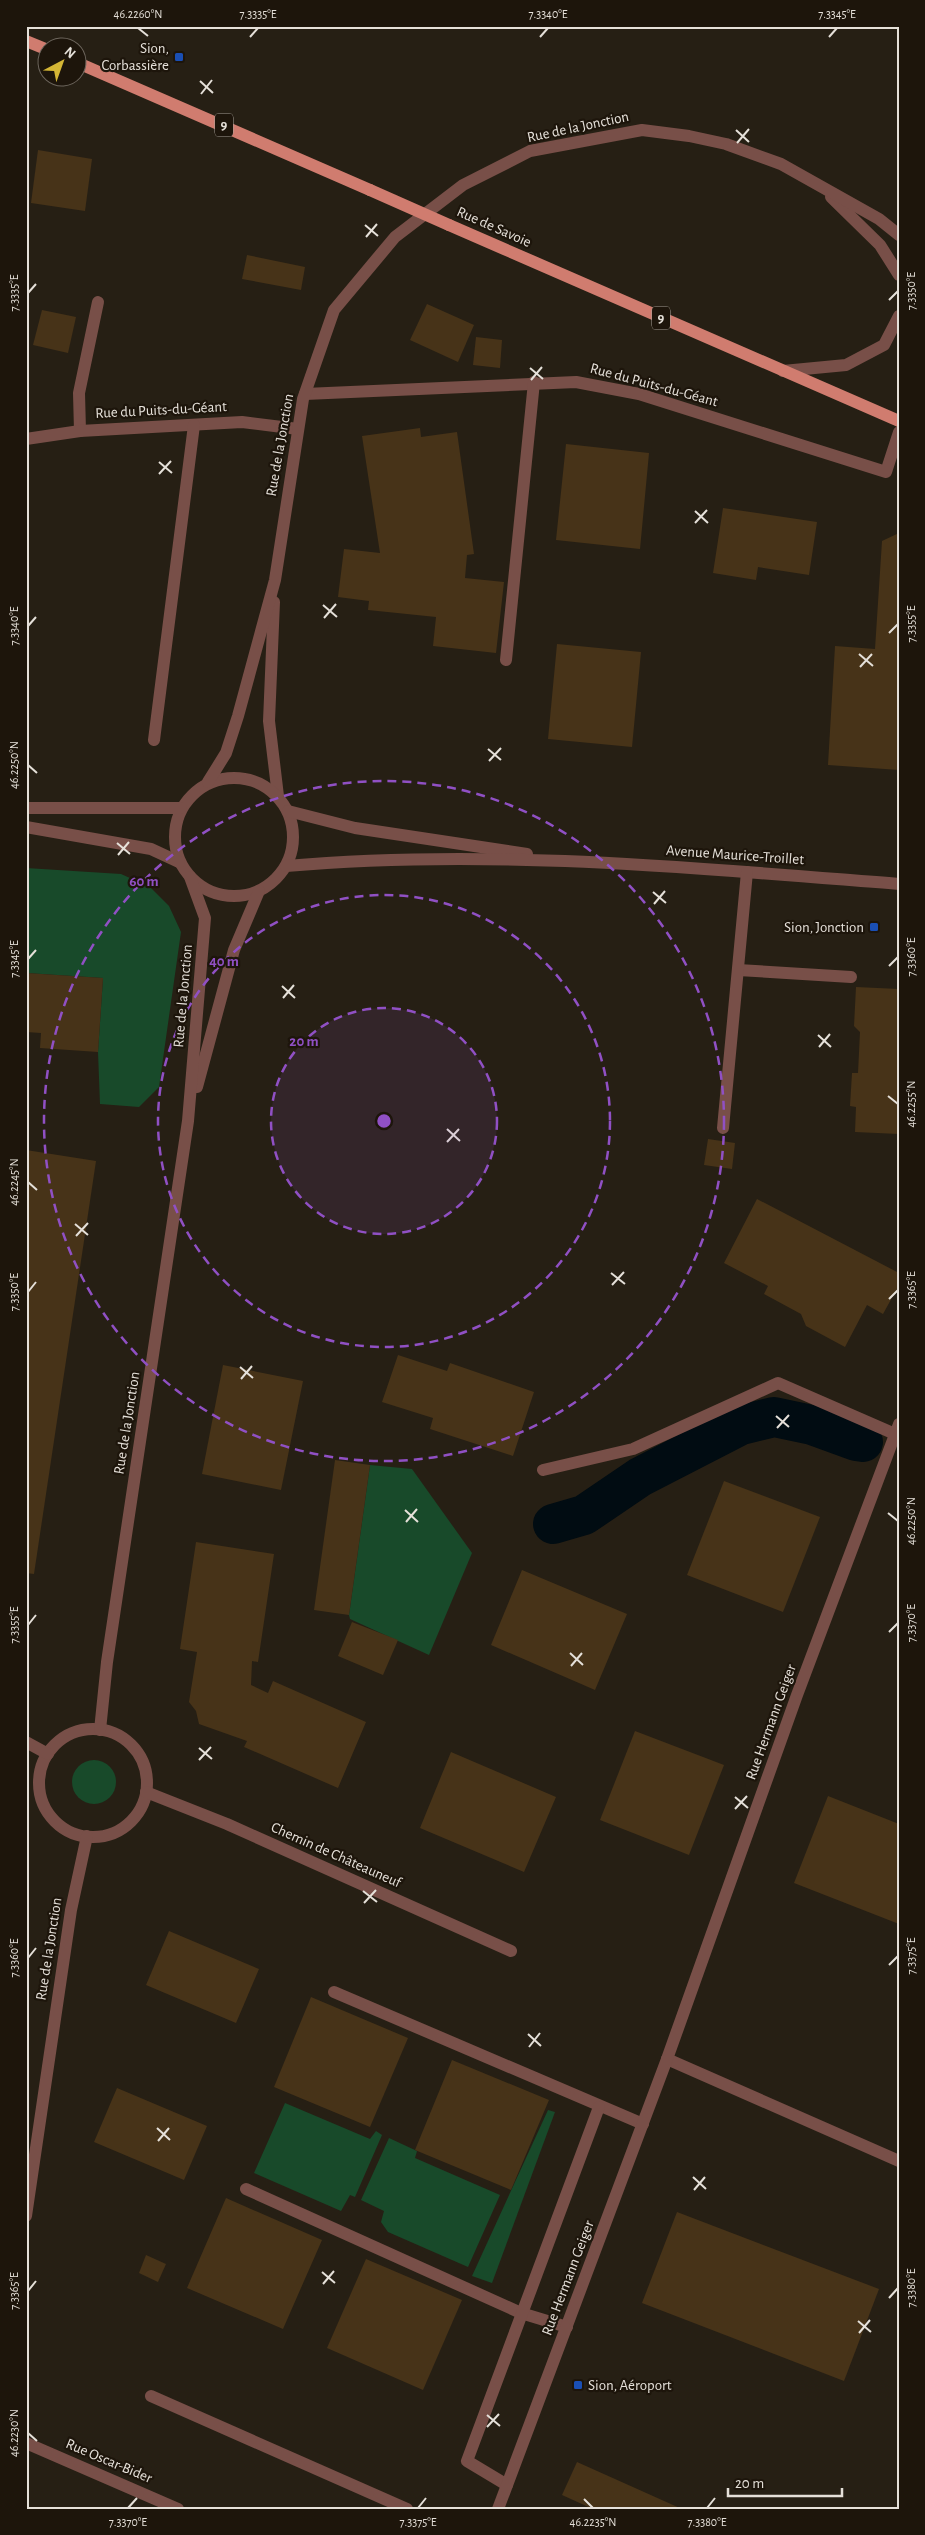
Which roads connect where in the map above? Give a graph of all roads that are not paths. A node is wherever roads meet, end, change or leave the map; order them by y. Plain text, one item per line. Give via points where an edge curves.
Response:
1 (26, 41) edge
2 (38, 46) edge
3 (88, 66) edge
4 (817, 184) junction
5 (899, 235) edge
6 (899, 275) edge
7 (98, 302) dead end
8 (899, 316) edge
9 (783, 370) junction
10 (534, 382) junction
11 (305, 394) junction
12 (899, 420) edge
13 (194, 425) junction
14 (298, 429) junction
15 (80, 431) junction
16 (899, 432) edge
17 (26, 439) edge
18 (274, 580) junction
19 (506, 660) dead end
20 (154, 740) dead end
21 (208, 782) junction
22 (278, 796) junction
23 (26, 808) edge
24 (181, 808) junction
25 (288, 811) junction
26 (26, 827) edge
27 (569, 861) junction
28 (179, 862) junction
29 (286, 866) junction
30 (747, 872) junction
31 (190, 877) junction
32 (899, 884) edge
33 (259, 891) junction
34 (738, 970) junction
35 (850, 977) dead end
36 (188, 1121) junction
37 (723, 1128) dead end
38 (897, 1429) edge
39 (543, 1470) dead end
40 (100, 1730) junction
41 (26, 1742) edge
42 (48, 1754) junction
43 (146, 1792) junction
44 (87, 1836) junction
45 (511, 1950) dead end
46 (334, 1992) dead end
47 (667, 2059) junction
48 (599, 2107) junction
49 (643, 2124) junction
50 (899, 2161) edge
51 (246, 2189) dead end
52 (26, 2216) edge
53 (521, 2312) junction
54 (567, 2327) junction
55 (151, 2396) dead end
56 (26, 2443) edge
57 (507, 2485) junction
58 (178, 2509) edge
59 (407, 2509) edge
60 (498, 2509) edge

1 - 2 main road
3 - 9 main road, Rue de Savoie / 9, bridge
4 - 5 street, Rue de la Jonction
4 - 6 street via 880,244
4 - 11 street, Rue de la Jonction via 781,164 726,144 642,130 530,151 464,185 395,237 334,310
7 - 15 street via 79,393
8 - 9 street via 884,345 846,364
9 - 12 main road, Rue de Savoie / 9
10 - 11 street, Rue du Puits-du-Géant
10 - 16 street, Rue du Puits-du-Géant via 576,382 639,394 886,472
10 - 19 street
11 - 14 street, Rue de la Jonction
13 - 14 street, Rue du Puits-du-Géant via 242,422
13 - 15 street, Rue du Puits-du-Géant
13 - 20 street
14 - 18 street, Rue de la Jonction
15 - 17 street, Rue du Puits-du-Géant
18 - 21 street, Rue de la Jonction via 238,716 226,752
18 - 22 street, Rue de la Jonction via 269,721
21 - 22 street via 226,777 245,778 263,784
21 - 24 street
22 - 25 street
23 - 24 street
24 - 28 street via 175,825 174,844
25 - 27 street, Avenue Maurice-Troillet via 355,828
25 - 29 street via 293,848
26 - 28 street via 150,849
27 - 29 street, Avenue Maurice-Troillet via 352,860
27 - 30 street, Avenue Maurice-Troillet
28 - 31 street
29 - 33 street
30 - 32 street, Avenue Maurice-Troillet
30 - 34 street
31 - 33 street via 205,889 222,895 241,896
31 - 36 street, Rue de la Jonction via 205,918
33 - 36 street, Rue de la Jonction via 234,950
34 - 35 street
34 - 37 street
36 - 40 street, Rue de la Jonction
38 - 39 street via 778,1383 633,1449
38 - 47 street, Rue Hermann Geiger via 797,1695
40 - 42 street via 68,1735
40 - 43 street via 116,1734 134,1749 145,1770
41 - 42 street
42 - 44 street via 39,1781 46,1809 66,1830
43 - 44 street via 138,1812 125,1826 103,1836
43 - 45 street, Chemin de Châteauneuf via 227,1824
44 - 52 street, Rue de la Jonction via 71,1910
46 - 48 street
47 - 49 street, Rue Hermann Geiger
47 - 50 street
48 - 49 street
48 - 53 street
49 - 54 street, Rue Hermann Geiger
51 - 53 street
53 - 54 street
53 - 57 street via 467,2461
54 - 57 street, Rue Hermann Geiger
55 - 59 street
56 - 58 street, Rue Oscar-Bider
57 - 60 street, Rue Hermann Geiger

